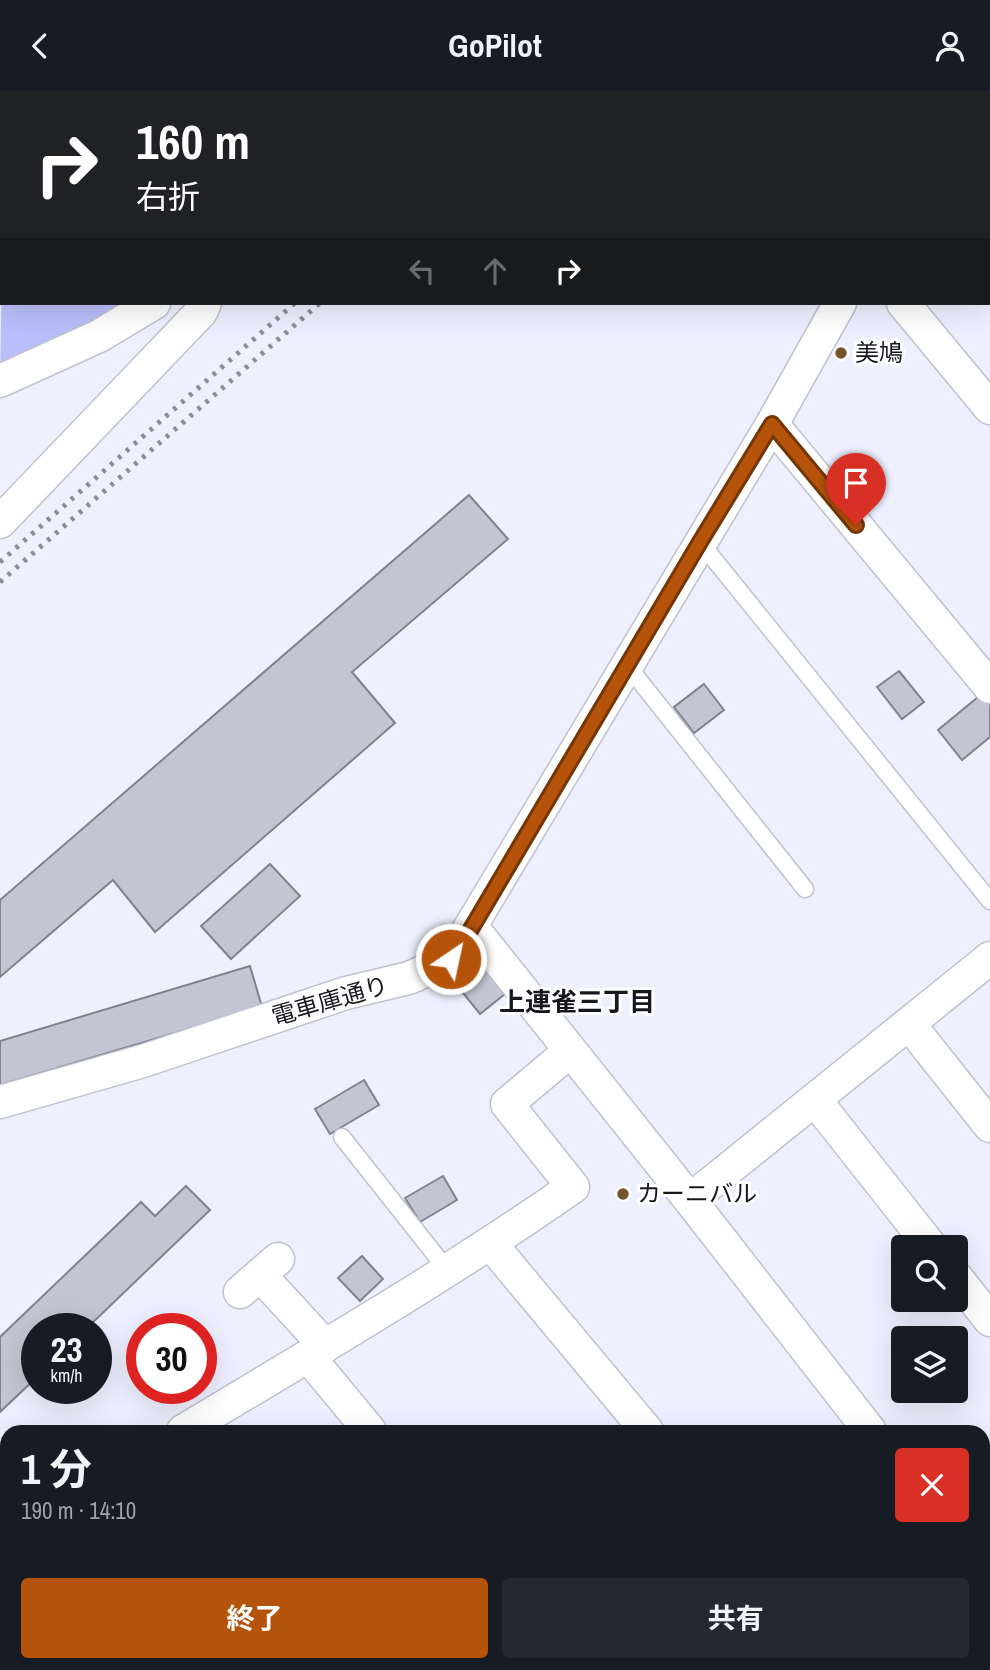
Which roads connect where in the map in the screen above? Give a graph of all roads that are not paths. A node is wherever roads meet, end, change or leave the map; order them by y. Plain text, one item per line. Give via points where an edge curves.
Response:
1 (151, 305) edge
2 (204, 305) edge
3 (839, 305) edge
4 (905, 305) edge
5 (0, 381) edge
6 (990, 408) edge
7 (772, 424) junction
8 (0, 522) edge
9 (700, 542) junction
10 (627, 665) junction
11 (990, 687) edge
12 (805, 889) dead end
13 (990, 901) edge
14 (471, 929) junction
15 (990, 958) edge
16 (909, 1024) junction
17 (570, 1051) junction
18 (815, 1100) junction
19 (0, 1102) edge
20 (990, 1126) edge
21 (342, 1137) dead end
22 (690, 1200) junction
23 (922, 1235) edge
24 (491, 1244) junction
25 (448, 1271) junction
26 (259, 1275) dead end
27 (968, 1292) edge
28 (990, 1320) edge
29 (316, 1352) junction
30 (193, 1425) edge
31 (366, 1425) edge
32 (642, 1425) edge
33 (865, 1425) edge

1 - 5 street via 99,336
2 - 8 street
3 - 7 street, 電車庫通り
4 - 6 street
7 - 9 street, 電車庫通り
7 - 11 street
9 - 10 street, 電車庫通り
9 - 13 lane
10 - 12 lane
10 - 14 street, 電車庫通り
14 - 17 street
14 - 19 street, 電車庫通り via 451,959 409,978 346,993 143,1061
15 - 16 street
16 - 18 street
16 - 20 street
17 - 22 street
17 - 24 street via 507,1104 573,1187
18 - 22 street
18 - 23 street
21 - 25 lane
22 - 33 street
24 - 25 street
24 - 32 street
25 - 29 street
26 - 29 street via 318,1338
27 - 28 street
29 - 30 street
29 - 31 street

